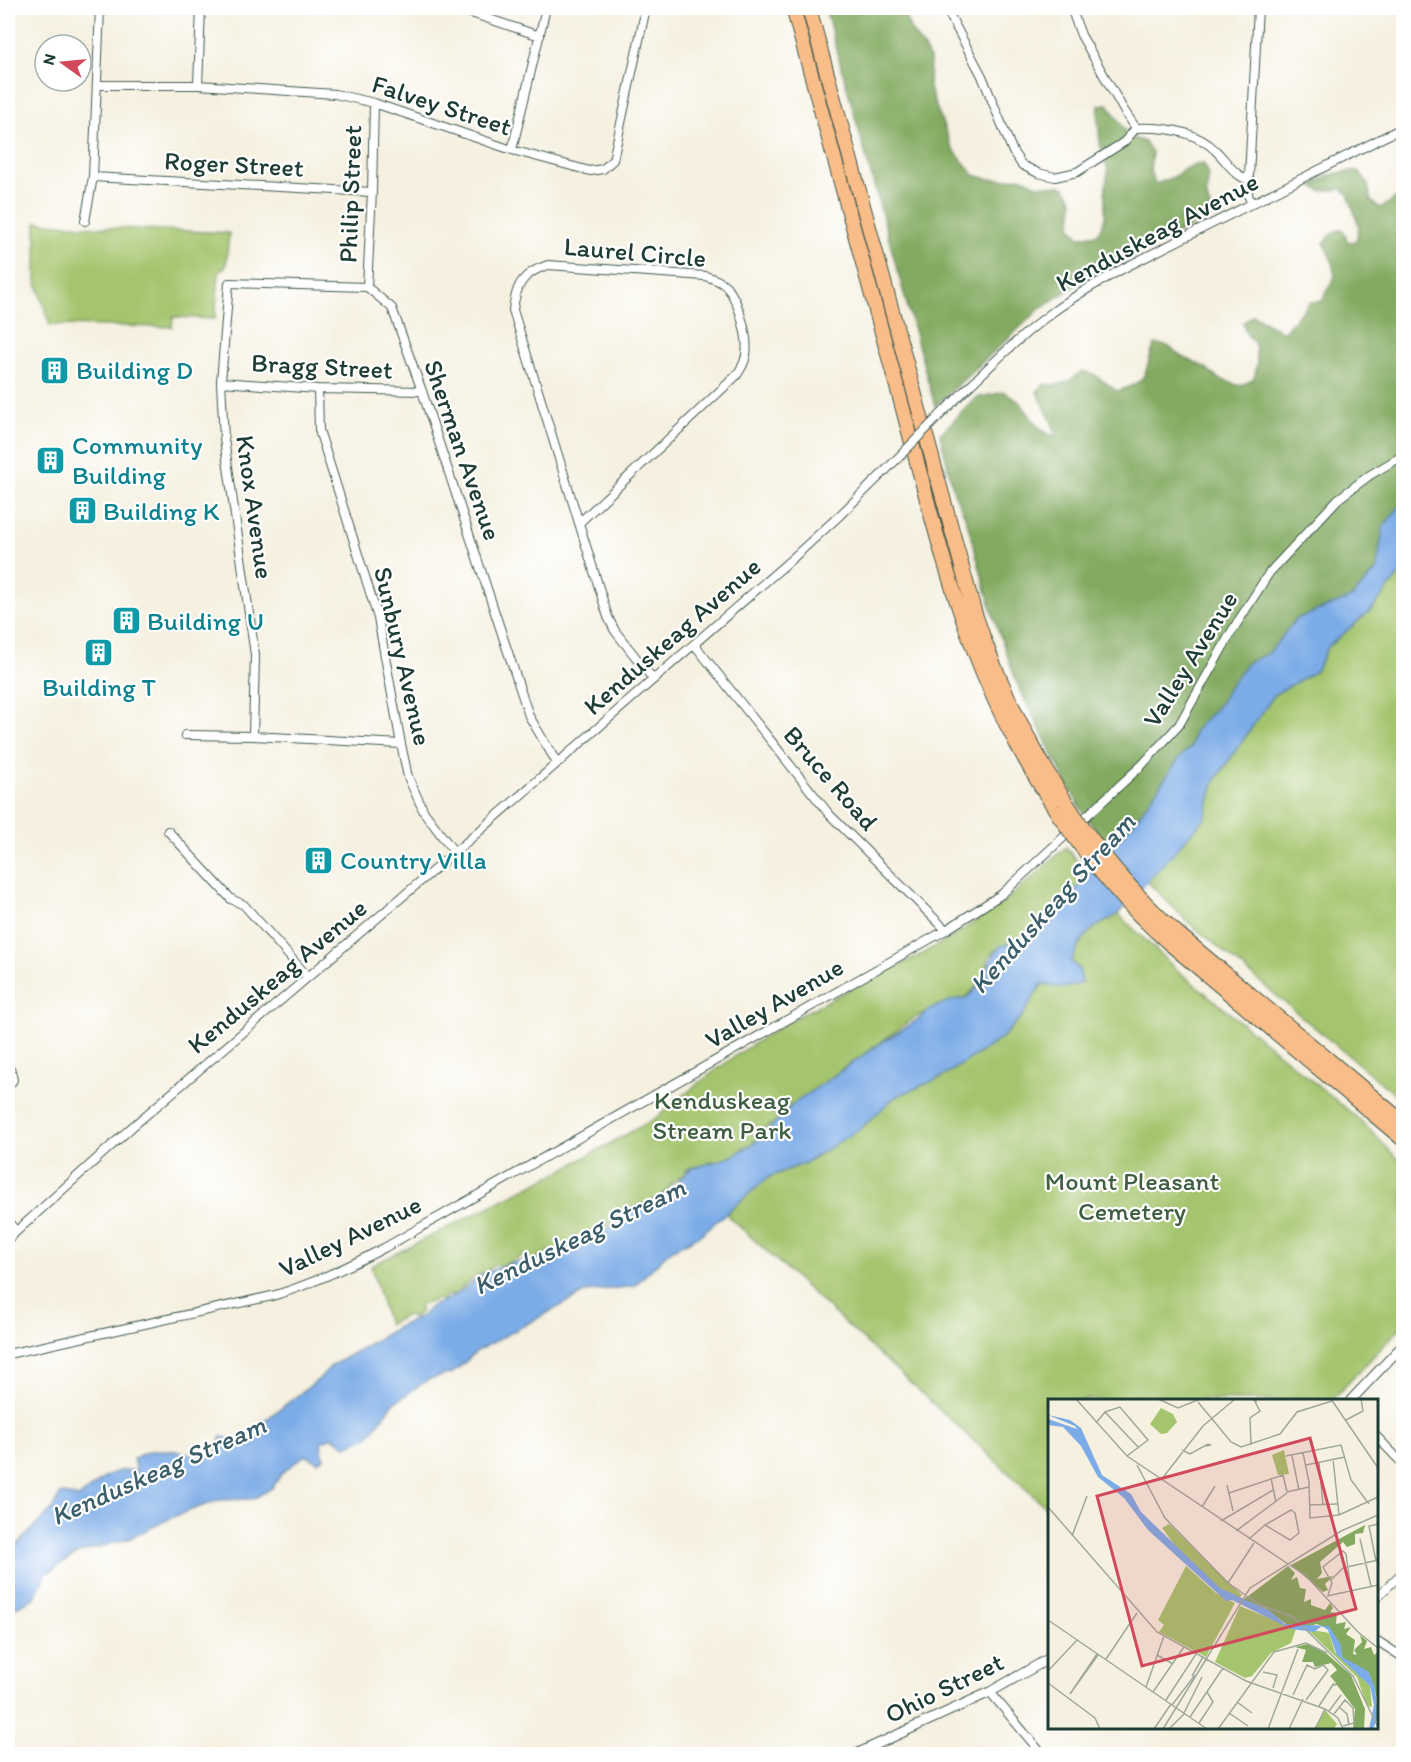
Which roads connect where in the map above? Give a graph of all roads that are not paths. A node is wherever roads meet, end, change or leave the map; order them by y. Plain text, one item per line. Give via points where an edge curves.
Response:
1 (100, 8) edge
2 (201, 8) edge
3 (456, 8) edge
4 (546, 8) edge
5 (646, 8) edge
6 (793, 8) edge
7 (808, 8) edge
8 (946, 8) edge
9 (1071, 8) edge
10 (1258, 8) edge
11 (540, 36) junction
12 (96, 85) junction
13 (198, 86) junction
14 (374, 103) junction
15 (1404, 127) edge
16 (1136, 128) junction
17 (512, 150) junction
18 (93, 177) junction
19 (1249, 180) junction
20 (372, 192) junction
21 (1252, 204) junction
22 (85, 221) dead end
23 (367, 287) junction
24 (221, 382) junction
25 (318, 389) junction
26 (422, 392) junction
27 (1404, 455) edge
28 (579, 523) junction
29 (694, 644) junction
30 (653, 679) junction
31 (184, 735) dead end
32 (253, 736) junction
33 (400, 744) junction
34 (557, 763) junction
35 (1061, 806) junction
36 (168, 831) dead end
37 (454, 852) junction
38 (946, 930) junction
39 (1173, 938) junction
40 (308, 977) junction
41 (8, 1068) edge
42 (8, 1087) edge
43 (1404, 1123) edge
44 (1403, 1140) edge
45 (8, 1221) edge
46 (16, 1231) junction
47 (8, 1239) edge
48 (1404, 1344) edge
49 (8, 1353) edge
50 (1353, 1399) edge
51 (1378, 1437) edge
52 (1404, 1465) edge
53 (1404, 1571) edge
54 (1378, 1597) edge
55 (1378, 1641) edge
56 (1404, 1658) edge
57 (1048, 1659) edge
58 (990, 1692) junction
59 (856, 1755) edge
60 (1042, 1755) edge

1 - 12 street
2 - 13 street
3 - 11 street
4 - 11 street
5 - 17 street, Falvey Street via 613,160 603,169 590,171
6 - 35 highway via 960,611 981,669 1029,767
7 - 35 highway via 974,611 1008,699
8 - 16 street via 1022,165 1055,177 1077,172 1124,142
9 - 16 street via 1081,35
10 - 19 street
11 - 17 street
12 - 13 street, Falvey Street
12 - 18 street
13 - 14 street, Falvey Street via 335,94
14 - 17 street, Falvey Street
14 - 20 street, Philip Street
15 - 21 street, Kenduskeag Avenue
16 - 19 street via 1160,127 1193,136 1214,148 1240,178
18 - 20 street, Roger Street
18 - 22 street
19 - 21 street
20 - 23 street, Philip Street
21 - 29 street, Kenduskeag Avenue, bridge via 1126,267 1064,304 1016,342 810,544
23 - 24 street, Knox Avenue via 229,283
23 - 26 street, Sherman Avenue via 392,308
24 - 25 street, Bragg Street
24 - 32 street, Knox Avenue via 224,439 255,656
25 - 26 street, Bragg Street
25 - 33 street, Sunbury Avenue via 319,430 378,618
26 - 34 street, Sherman Avenue via 529,716
27 - 38 street, Valley Avenue via 1338,499 1269,573 1179,725 1142,765 1002,894
28 - 28 street, Laurel Circle via 513,310 514,295 522,280 548,265 705,276 719,281 739,309 747,350 745,362 737,375
28 - 30 street, Laurel Circle via 608,617
29 - 30 street, Kenduskeag Avenue
29 - 38 street, Bruce Road via 829,814
30 - 34 street, Kenduskeag Avenue
31 - 32 street
32 - 33 street
33 - 37 street, Sunbury Avenue via 418,802
34 - 37 street, Kenduskeag Avenue
35 - 39 highway, bridge
36 - 40 street via 231,899 244,905
37 - 40 street, Kenduskeag Avenue
38 - 49 street, Valley Avenue via 384,1248 311,1283 272,1296
39 - 43 highway
39 - 44 highway
40 - 46 street, Kenduskeag Avenue
41 - 42 street via 13,1080
45 - 46 street
46 - 47 street, Kenduskeag Avenue
48 - 50 street
51 - 52 street
53 - 54 street
55 - 56 street
57 - 58 street, Ohio Street
58 - 59 street, Ohio Street
58 - 60 street

